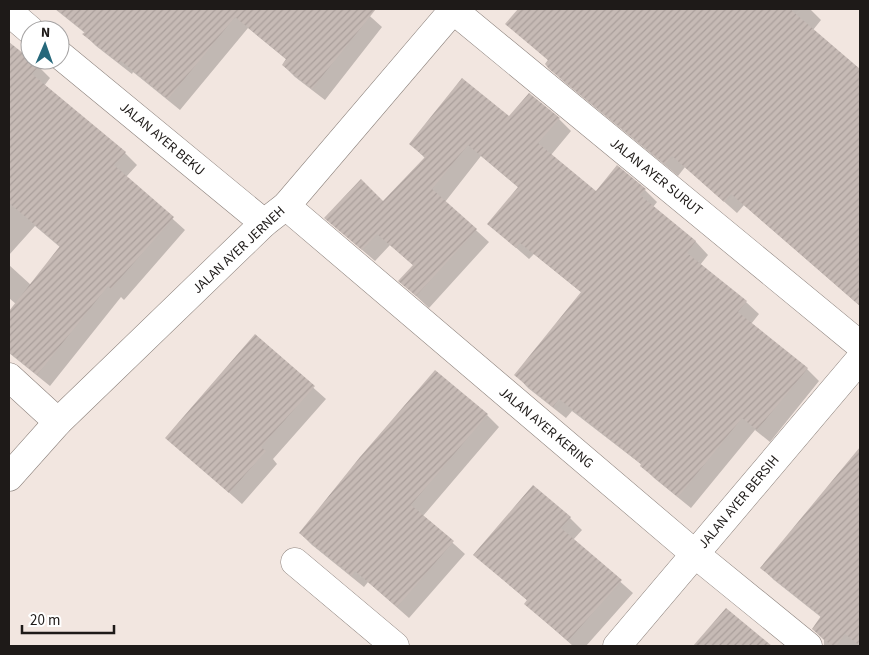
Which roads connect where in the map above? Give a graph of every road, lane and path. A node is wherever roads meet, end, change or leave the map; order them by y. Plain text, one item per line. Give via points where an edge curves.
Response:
1 (453, 9) edge
2 (9, 12) edge
3 (20, 21) edge
4 (70, 62) edge
5 (286, 206) junction
6 (264, 223) junction
7 (860, 345) edge
8 (860, 359) edge
9 (9, 377) edge
10 (58, 422) junction
11 (9, 476) edge
12 (695, 554) junction
13 (295, 562) dead end
14 (395, 646) edge
15 (617, 646) edge
16 (808, 646) edge

1 - 5 street, JALAN AYER JERNEH
1 - 7 street, JALAN AYER SURUT
2 - 3 street
4 - 6 street, JALAN AYER BEKU
5 - 6 street, JALAN AYER JERNEH
5 - 12 street, JALAN AYER KERING
6 - 10 street, JALAN AYER JERNEH
8 - 12 street, JALAN AYER BERSIH
9 - 10 street
10 - 11 street, JALAN AYER JERNEH
12 - 15 street, JALAN AYER BERSIH
12 - 16 street, JALAN AYER KERING
13 - 14 street

